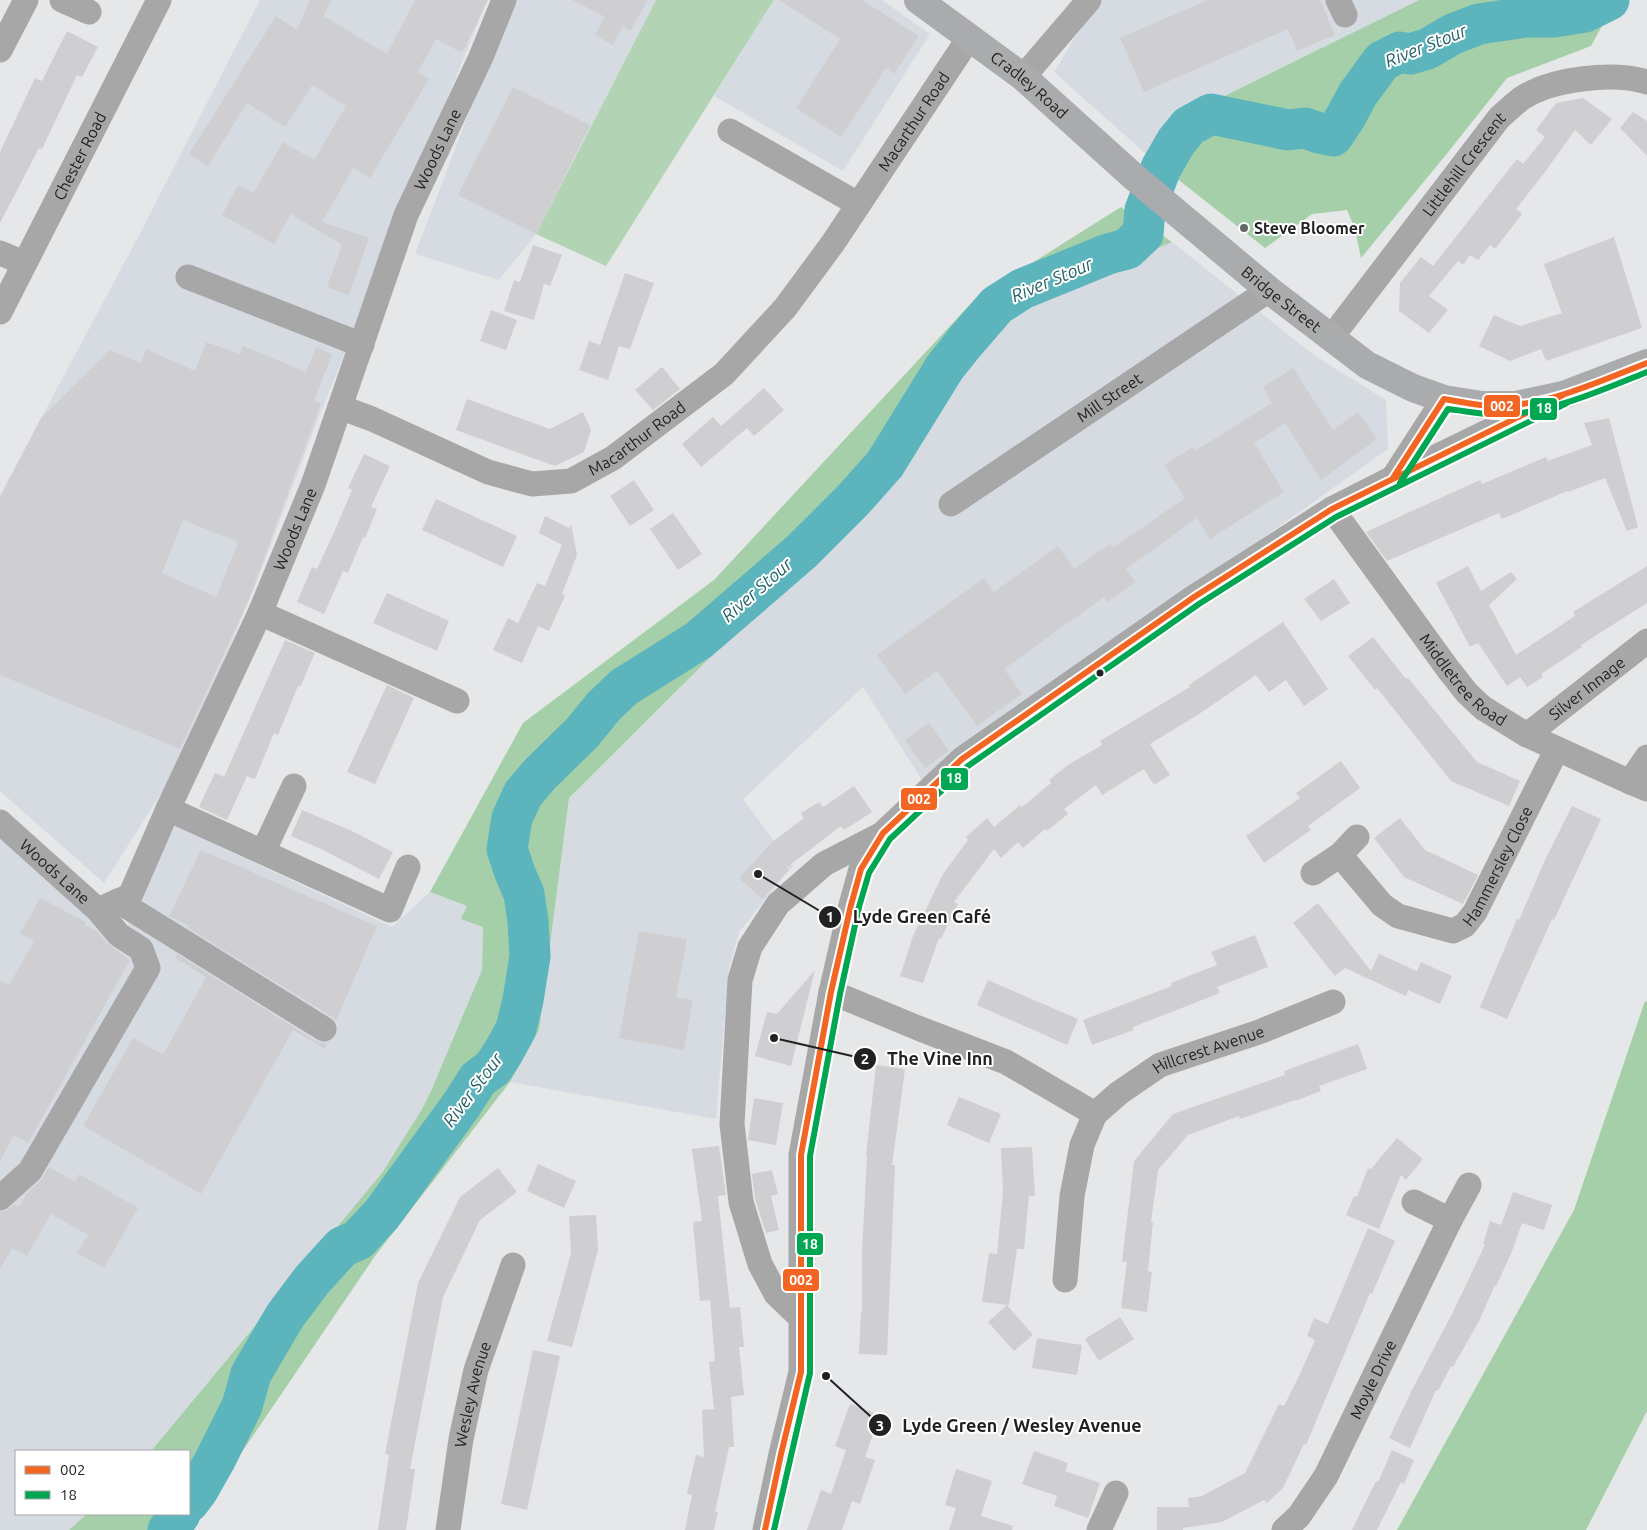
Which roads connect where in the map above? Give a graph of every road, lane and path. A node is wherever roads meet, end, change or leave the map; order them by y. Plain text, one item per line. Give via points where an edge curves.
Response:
1 (26, 0) edge
2 (62, 0) edge
3 (159, 0) edge
4 (504, 0) edge
5 (918, 0) edge
6 (1089, 0) edge
7 (89, 12) dead end
8 (969, 38) junction
9 (0, 50) edge
10 (1023, 77) junction
11 (1647, 82) edge
12 (730, 130) dead end
13 (1134, 177) joint
14 (858, 204) junction
15 (0, 253) edge
16 (24, 263) junction
17 (188, 277) dead end
18 (1269, 290) junction
19 (0, 312) edge
20 (1331, 338) junction
21 (362, 345) junction
22 (1647, 363) edge
23 (1563, 395) junction
24 (1444, 398) junction
25 (340, 407) junction
26 (1393, 478) junction
27 (951, 504) dead end
28 (1332, 509) junction
29 (260, 613) junction
30 (1647, 641) edge
31 (457, 701) dead end
32 (1527, 735) junction
33 (1557, 749) junction
34 (1647, 757) edge
35 (294, 786) dead end
36 (1638, 786) edge
37 (168, 809) junction
38 (0, 822) edge
39 (883, 833) junction
40 (1358, 837) dead end
41 (263, 852) junction
42 (1340, 854) junction
43 (408, 866) dead end
44 (1314, 873) dead end
45 (108, 905) junction
46 (831, 992) junction
47 (1332, 1002) dead end
48 (324, 1029) dead end
49 (1095, 1114) junction
50 (1469, 1185) dead end
51 (0, 1198) edge
52 (1414, 1202) dead end
53 (1450, 1220) junction
54 (513, 1265) dead end
55 (1065, 1280) dead end
56 (800, 1317) junction
57 (1116, 1493) dead end
58 (448, 1530) edge
59 (764, 1530) edge
60 (1099, 1530) edge
61 (1284, 1530) edge

1 - 9 street
2 - 7 street
3 - 16 street, Chester Road
4 - 21 street, Woods Lane via 481,57 406,214
5 - 8 main road, Cradley Road
6 - 10 street
8 - 10 main road, Cradley Road
8 - 14 street, Macarthur Road
10 - 13 main road, Cradley Road
11 - 20 street, Littlehill Crescent via 1635,78 1584,78 1556,84 1523,98 1498,118
12 - 14 street
13 - 18 main road, Bridge Street
14 - 25 street, Macarthur Road via 785,308 724,374 613,458 571,481 532,484 488,472
15 - 16 street
16 - 19 street, Chester Road
17 - 21 street
18 - 20 main road, Bridge Street
18 - 27 street, Mill Street
20 - 24 main road, Bridge Street via 1366,365 1412,388
21 - 25 street, Woods Lane
22 - 23 main road, Bridge Street
23 - 24 main road, Bridge Street via 1500,406
23 - 26 street
24 - 26 street
25 - 29 street, Woods Lane via 313,485
26 - 28 street
28 - 32 street, Middletree Road via 1467,693 1483,708
28 - 39 street via 1194,597 962,759
29 - 31 street
29 - 37 street, Woods Lane
30 - 32 street, Silver Innage
32 - 33 street, Middletree Road
33 - 36 street, Middletree Road
33 - 42 street, Hammersley Close via 1475,912 1465,925 1453,931 1398,916 1382,906
34 - 36 street
35 - 41 street
37 - 41 street
37 - 45 street, Woods Lane via 130,896
38 - 45 street, Woods Lane
39 - 46 street via 861,869
39 - 56 street via 824,864 778,904 750,948 740,980 732,1124 741,1202 760,1264 776,1294
40 - 42 street
41 - 43 street via 390,910
42 - 44 street
45 - 48 street
45 - 51 street via 119,935 141,949 148,968 30,1171
46 - 49 street via 1006,1062
46 - 56 street via 801,1155
47 - 49 street, Hillcrest Avenue via 1259,1032 1160,1065 1118,1093
49 - 55 street, Hillcrest Avenue via 1082,1145 1072,1196
50 - 53 street, Moyle Drive
52 - 53 street
53 - 61 street, Moyle Drive via 1326,1476 1299,1516
54 - 58 street, Wesley Avenue via 476,1370 461,1439
56 - 59 street via 801,1372
57 - 60 street

